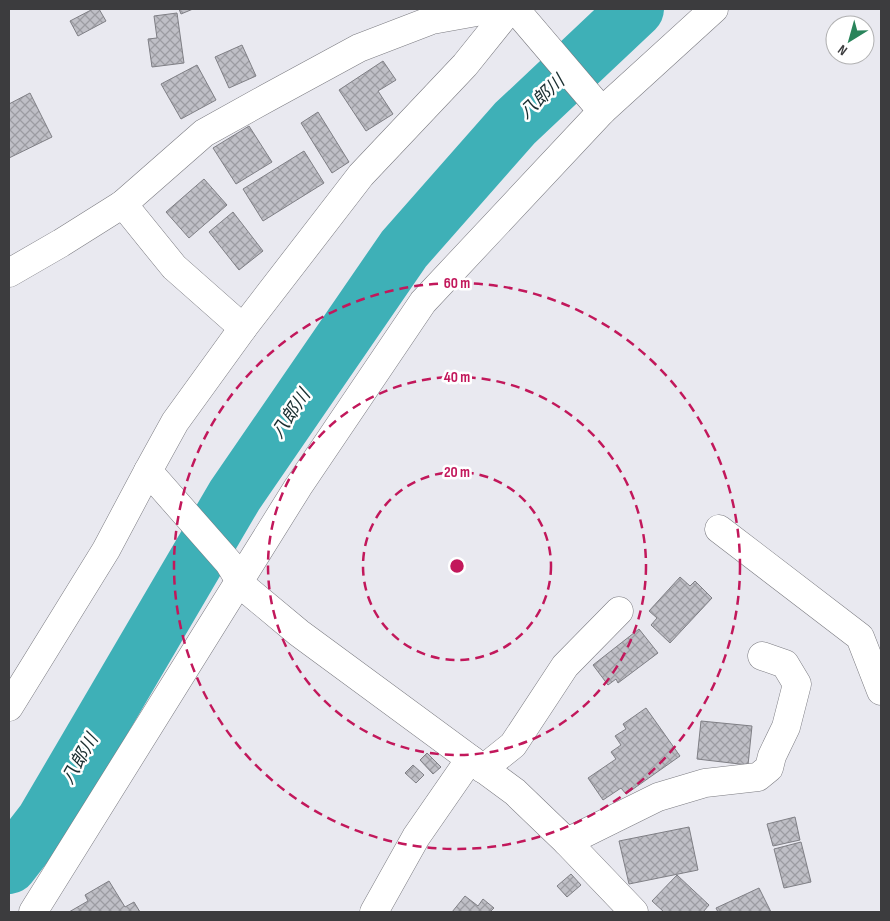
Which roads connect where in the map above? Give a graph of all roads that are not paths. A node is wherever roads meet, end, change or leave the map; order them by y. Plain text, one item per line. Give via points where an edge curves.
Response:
1 (493, 9) edge
2 (714, 9) edge
3 (517, 12) edge
4 (602, 111) junction
5 (123, 204) junction
6 (9, 273) edge
7 (243, 328) junction
8 (153, 478) junction
9 (719, 529) dead end
10 (234, 573) junction
11 (619, 612) dead end
12 (762, 656) dead end
13 (881, 691) edge
14 (9, 706) edge
15 (476, 764) junction
16 (567, 842) junction
17 (33, 912) edge
18 (374, 912) edge
19 (634, 912) edge

1 - 5 street via 432,20 359,48 204,133
2 - 4 street
3 - 4 street
3 - 7 street via 361,175
4 - 10 street via 423,302 298,487
5 - 6 street
5 - 7 street via 174,267
7 - 8 street via 175,422
8 - 10 street
8 - 14 street
9 - 13 street via 860,637
10 - 15 street via 299,633
10 - 17 street
11 - 15 street via 565,666 512,745
12 - 16 street via 785,664 797,684 786,727 769,768 758,777 705,783 658,797
15 - 16 street via 515,792
15 - 18 street via 416,837
16 - 19 street

